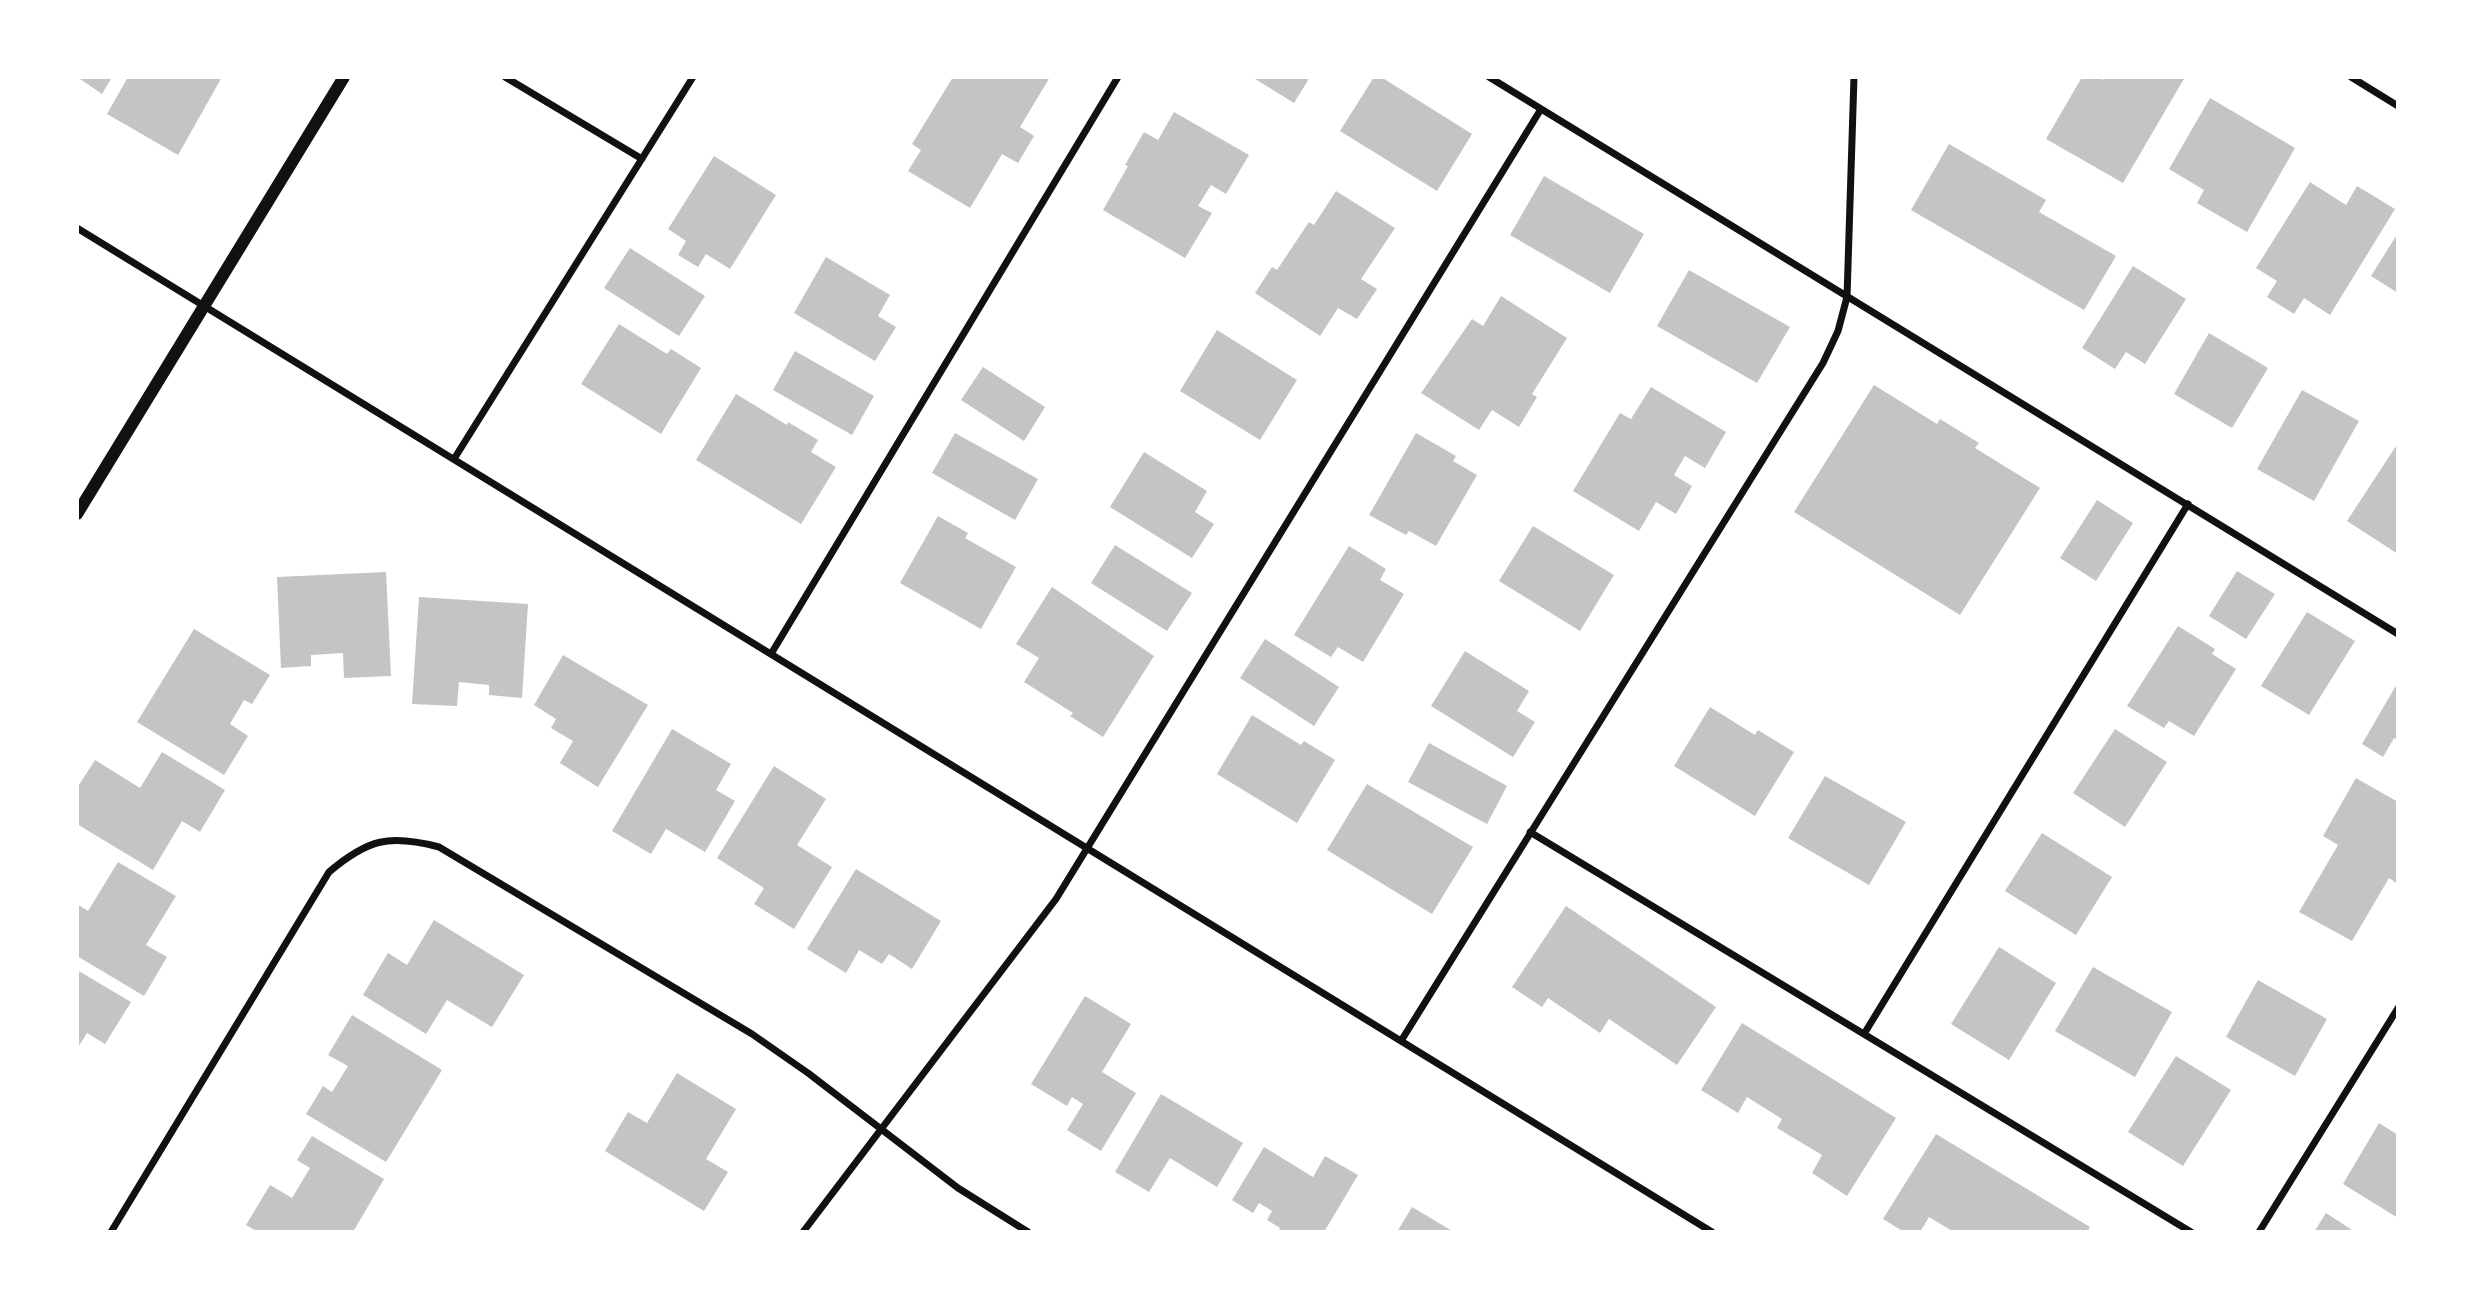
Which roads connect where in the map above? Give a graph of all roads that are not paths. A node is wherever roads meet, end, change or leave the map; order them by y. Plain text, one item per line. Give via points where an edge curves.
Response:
1 (344, 77) edge
2 (505, 77) edge
3 (693, 77) edge
4 (1118, 77) edge
5 (1489, 77) edge
6 (1854, 77) edge
7 (2351, 77) edge
8 (2398, 106) edge
9 (1541, 109) junction
10 (642, 159) junction
11 (77, 228) edge
12 (1847, 297) junction
13 (205, 305) junction
14 (454, 459) junction
15 (2188, 504) junction
16 (77, 514) edge
17 (2398, 634) edge
18 (771, 654) junction
19 (1530, 832) junction
20 (1088, 850) junction
21 (2398, 1008) edge
22 (1864, 1034) junction
23 (1401, 1041) junction
24 (882, 1129) junction
25 (111, 1232) edge
26 (803, 1232) edge
27 (1028, 1232) edge
28 (1712, 1232) edge
29 (2191, 1232) edge
30 (2259, 1232) edge

1 - 13 street
2 - 10 street
3 - 10 street
4 - 18 street
5 - 9 street
6 - 12 street
7 - 8 street
9 - 12 street
9 - 20 street
10 - 14 street
11 - 13 street
12 - 15 street
12 - 19 street via 1823,363
13 - 14 street
13 - 16 street
14 - 18 street
15 - 17 street
15 - 22 street
18 - 20 street
19 - 22 street
19 - 23 street
20 - 23 street
20 - 24 street via 1024,944
21 - 30 street
22 - 29 street
23 - 28 street
24 - 25 street via 752,1034 439,847 411,840 381,841 352,853 329,872
24 - 26 street
24 - 27 street via 973,1199

